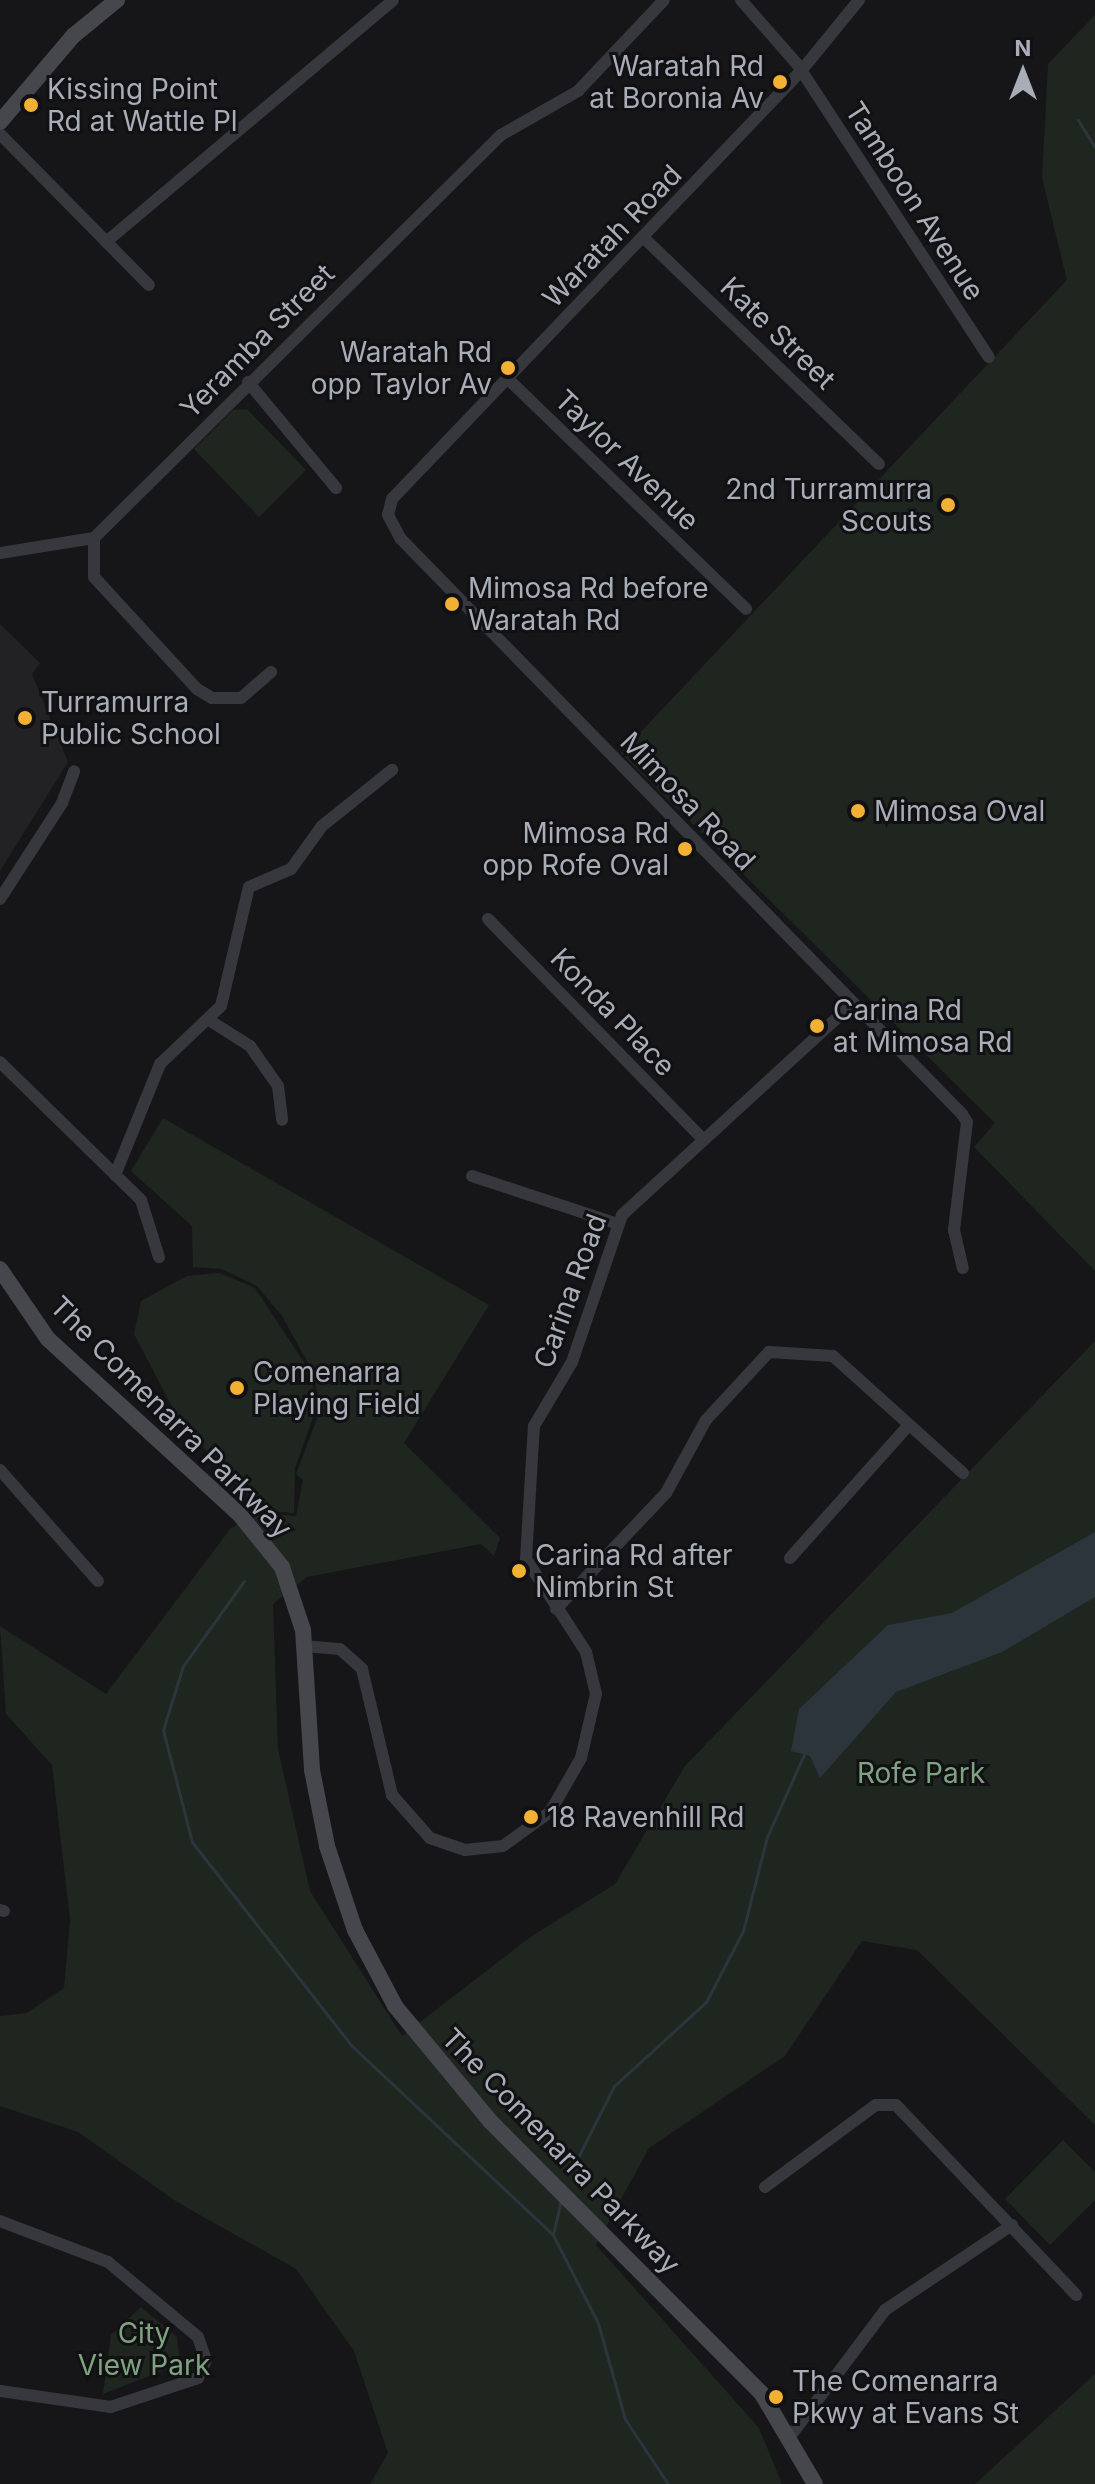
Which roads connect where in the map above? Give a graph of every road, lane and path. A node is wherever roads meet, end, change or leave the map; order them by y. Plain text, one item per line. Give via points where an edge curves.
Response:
1 (117, 0) edge
2 (393, 0) edge
3 (664, 0) edge
4 (741, 0) edge
5 (859, 0) edge
6 (801, 71) junction
7 (0, 122) edge
8 (0, 134) edge
9 (644, 238) junction
10 (106, 242) junction
11 (149, 285) dead end
12 (989, 357) dead end
13 (508, 379) junction
14 (248, 382) junction
15 (879, 464) dead end
16 (336, 488) dead end
17 (392, 499) joint
18 (94, 538) junction
19 (0, 553) edge
20 (746, 609) dead end
21 (271, 672) dead end
22 (392, 770) dead end
23 (74, 771) dead end
24 (0, 899) edge
25 (488, 919) dead end
26 (852, 1004) junction
27 (212, 1022) junction
28 (0, 1062) edge
29 (282, 1120) dead end
30 (703, 1139) junction
31 (115, 1175) junction
32 (472, 1176) dead end
33 (618, 1224) junction
34 (159, 1257) dead end
35 (963, 1268) dead end
36 (0, 1269) edge
37 (909, 1425) junction
38 (0, 1470) edge
39 (963, 1473) dead end
40 (790, 1558) dead end
41 (98, 1581) dead end
42 (556, 1609) junction
43 (304, 1646) junction
44 (765, 2187) dead end
45 (0, 2221) edge
46 (1012, 2225) junction
47 (1076, 2295) dead end
48 (0, 2391) edge
49 (792, 2434) junction
50 (815, 2484) edge

1 - 7 main road via 73,36
2 - 10 street
3 - 14 street, Yeramba Street via 578,91 501,135
4 - 6 street, Tamboon Avenue
5 - 6 street, Waratah Road
6 - 9 street, Waratah Road
6 - 12 street, Tamboon Avenue
8 - 10 street
9 - 13 street, Waratah Road
9 - 15 street, Kate Street
10 - 11 street
13 - 17 street, Waratah Road
13 - 20 street, Taylor Avenue
14 - 16 street
14 - 18 street, Yeramba Street
17 - 26 street, Mimosa Road via 388,515 401,539
18 - 19 street
18 - 21 street via 94,577 197,689 212,698 241,698
22 - 27 street via 322,826 291,869 249,887
23 - 24 street via 62,803
25 - 30 street, Konda Place
26 - 30 street, Carina Road
26 - 35 street, Mimosa Road via 962,1114 967,1130 954,1230
27 - 29 street via 250,1046 278,1086
27 - 31 street via 160,1064
28 - 31 street
30 - 33 street, Carina Road
31 - 34 street via 145,1208
32 - 33 street
33 - 42 street, Carina Road via 572,1362 534,1426 523,1542 533,1576
36 - 43 main road, The Comenarra Parkway via 64,1355 270,1548 295,1596
37 - 39 street
37 - 40 street
37 - 42 street via 833,1356 769,1352 706,1420 666,1493
38 - 41 street
42 - 43 street via 592,1662 589,1734 570,1781 537,1827 484,1850 448,1846 414,1826 392,1795 362,1669 340,1649
43 - 49 main road, The Comenarra Parkway via 312,1770 327,1846 355,1930 395,2006 490,2121 744,2374
44 - 46 street via 886,2103
45 - 48 street via 108,2262 198,2337 206,2360 198,2378 111,2407
46 - 47 street
46 - 49 street via 885,2310
49 - 50 main road, The Comenarra Parkway

